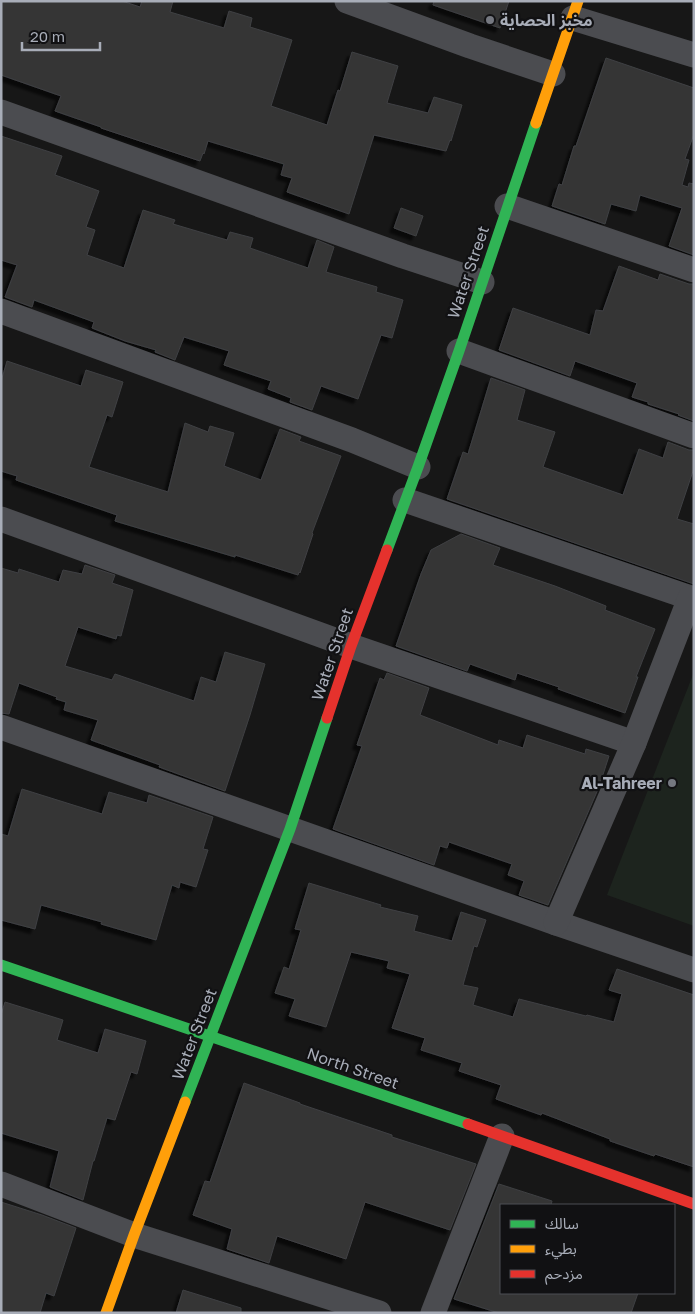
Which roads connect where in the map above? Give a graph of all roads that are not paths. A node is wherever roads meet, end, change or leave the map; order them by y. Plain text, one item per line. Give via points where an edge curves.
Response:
1 (347, 1) edge
2 (576, 9) edge
3 (694, 55) edge
4 (553, 74) junction
5 (1, 112) edge
6 (508, 206) junction
7 (694, 270) edge
8 (482, 282) junction
9 (1, 311) edge
10 (459, 351) junction
11 (694, 436) edge
12 (418, 467) junction
13 (406, 500) junction
14 (1, 519) edge
15 (692, 598) edge
16 (351, 646) junction
17 (1, 727) edge
18 (634, 743) junction
19 (290, 829) junction
20 (556, 923) junction
21 (1, 965) edge
22 (694, 970) edge
23 (211, 1037) junction
24 (502, 1136) junction
25 (1, 1184) edge
26 (694, 1204) edge
27 (134, 1235) junction
28 (106, 1313) edge
29 (379, 1313) edge
30 (433, 1313) edge

1 - 4 street
2 - 3 street
2 - 4 street, Water Street
4 - 6 street, Water Street
5 - 8 street
6 - 7 street
6 - 8 street, Water Street
8 - 10 street, Water Street
9 - 12 street via 343,436
10 - 11 street
10 - 12 street, Water Street
12 - 13 street, Water Street
13 - 15 street
13 - 16 street, Water Street
14 - 16 street
15 - 18 street
16 - 18 street
16 - 19 street, Water Street
17 - 19 street
18 - 20 street
19 - 20 street
19 - 23 street, Water Street
20 - 22 street
21 - 23 street, North Street
23 - 24 street, North Street
23 - 27 street, Water Street
24 - 26 street, North Street
24 - 30 street
25 - 27 street
27 - 28 street, Water Street
27 - 29 street

